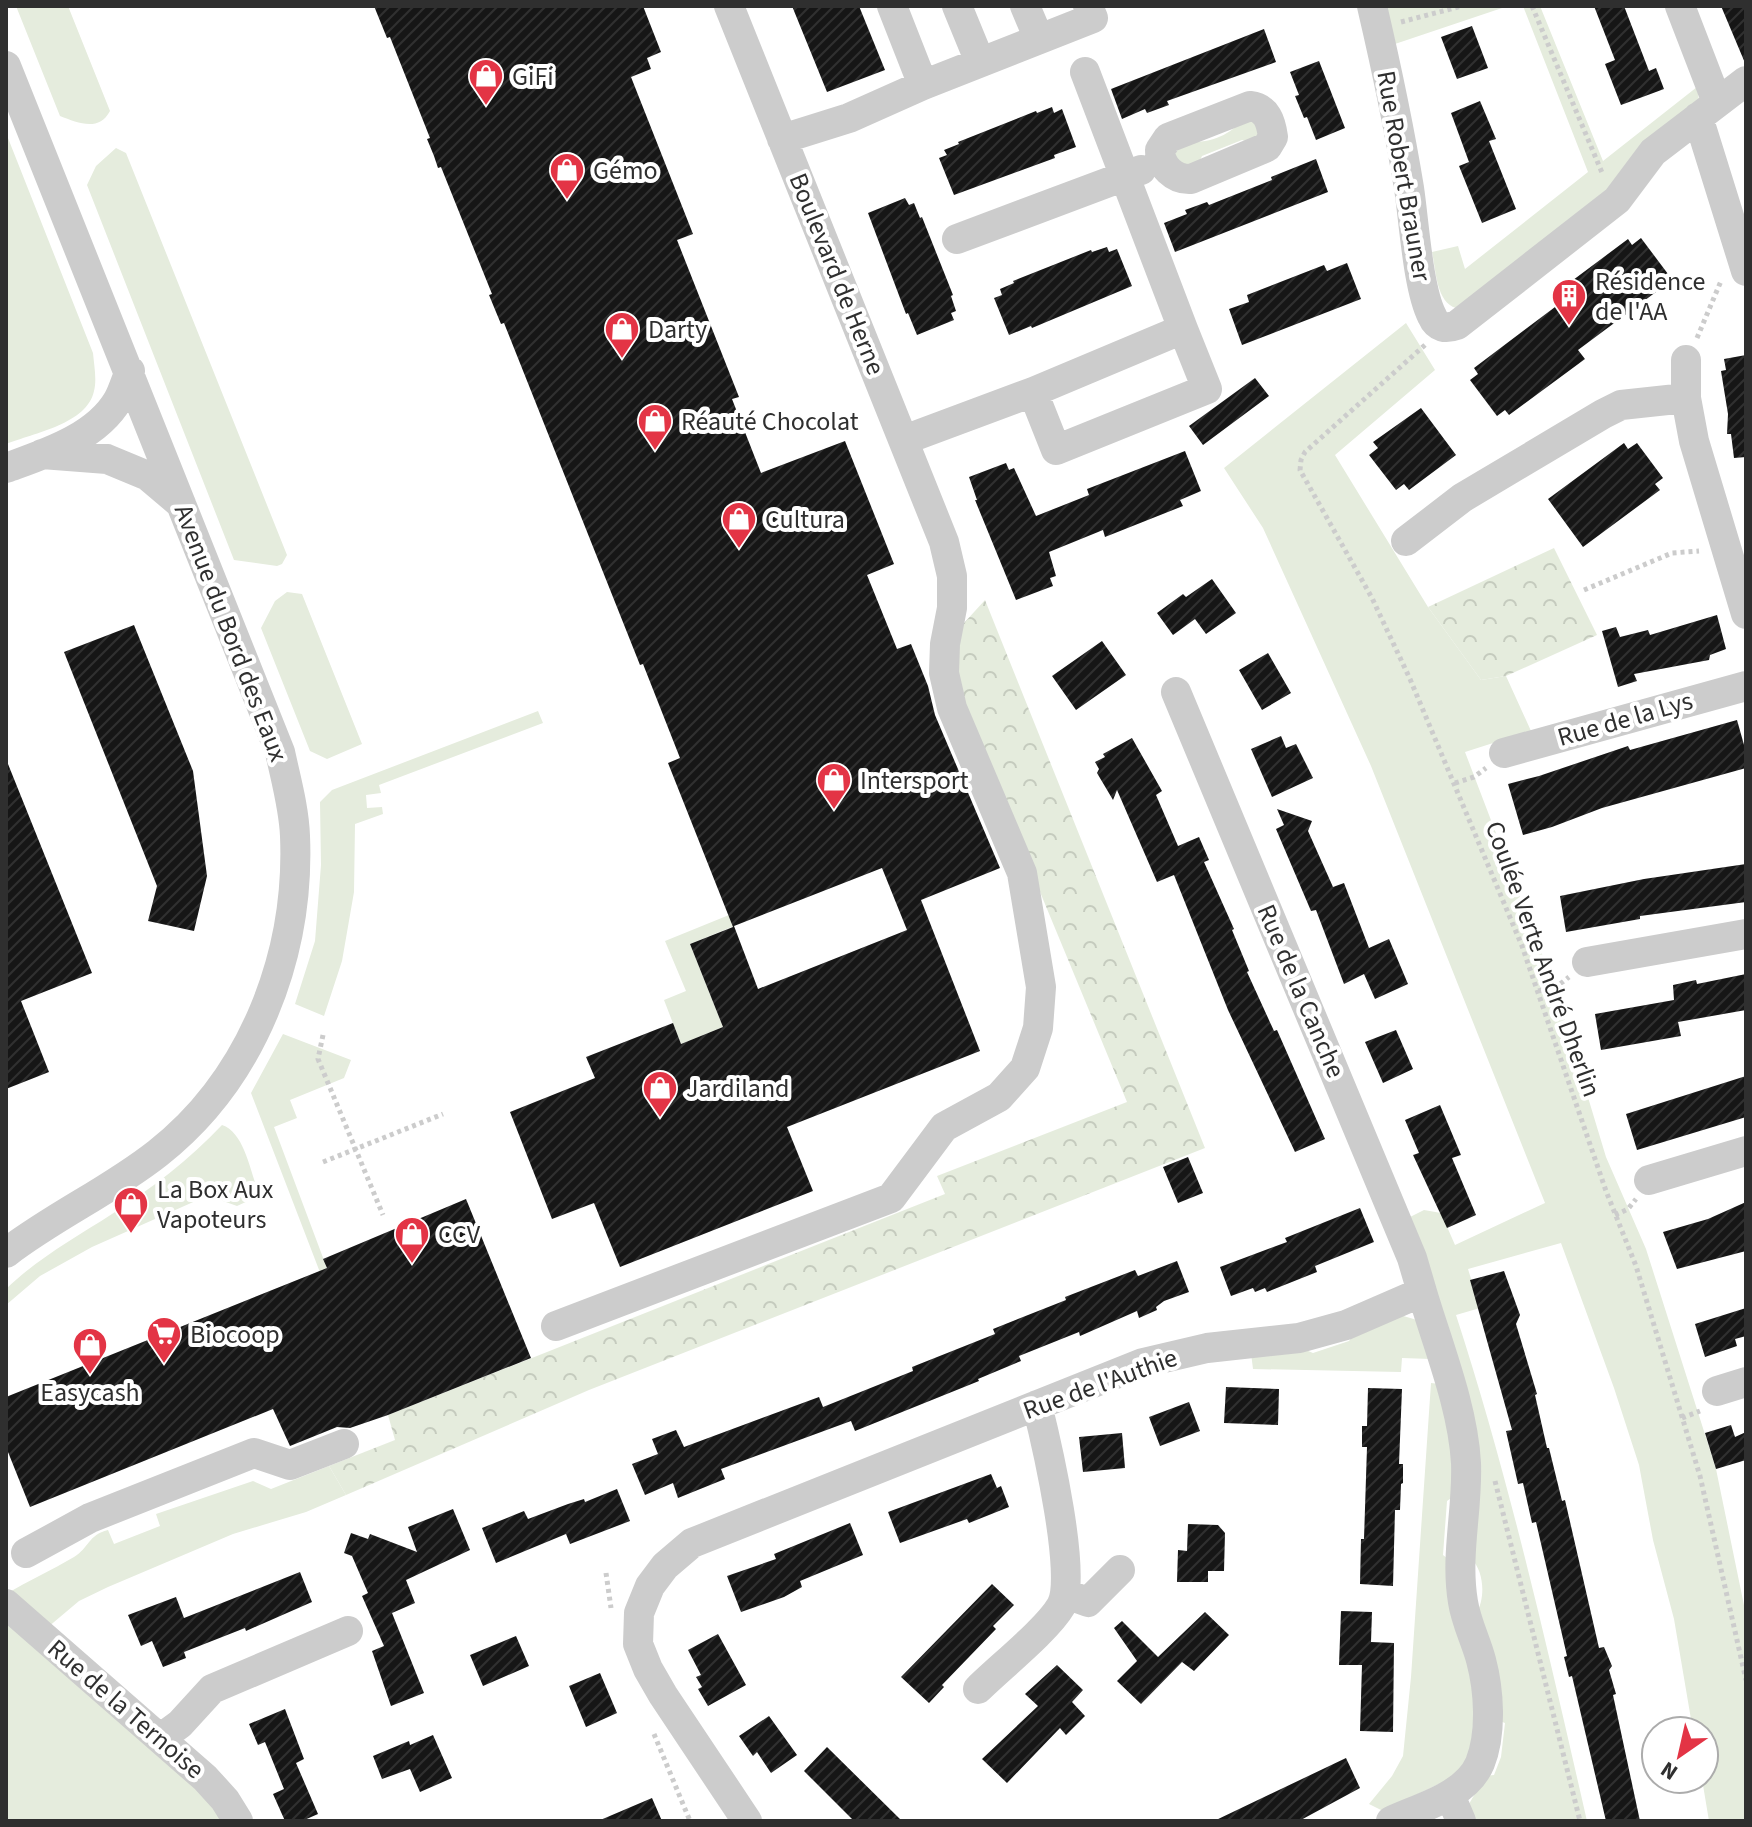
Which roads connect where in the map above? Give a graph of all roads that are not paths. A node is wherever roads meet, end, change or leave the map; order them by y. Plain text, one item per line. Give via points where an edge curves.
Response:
1 (729, 6) edge
2 (892, 6) edge
3 (957, 6) edge
4 (1025, 6) edge
5 (1088, 6) edge
6 (1680, 6) edge
7 (1374, 15) edge
8 (1039, 39) junction
9 (980, 62) junction
10 (6, 66) edge
11 (1085, 72) dead end
12 (1746, 81) edge
13 (923, 85) junction
14 (1707, 110) junction
15 (782, 139) junction
16 (1162, 162) dead end
17 (1125, 176) junction
18 (957, 239) dead end
19 (1744, 266) edge
20 (1183, 329) junction
21 (1686, 360) road end
22 (130, 371) junction
23 (1033, 392) junction
24 (1686, 398) junction
25 (904, 440) junction
26 (42, 454) junction
27 (6, 468) edge
28 (182, 505) junction
29 (1406, 541) dead end
30 (1746, 614) edge
31 (1746, 686) edge
32 (1176, 692) dead end
33 (1504, 753) dead end
34 (1746, 934) edge
35 (1587, 962) dead end
36 (1746, 1151) edge
37 (1649, 1180) dead end
38 (6, 1253) edge
39 (1422, 1292) junction
40 (556, 1326) dead end
41 (1746, 1382) edge
42 (1717, 1391) dead end
43 (1037, 1405) junction
44 (344, 1444) dead end
45 (26, 1553) dead end
46 (1120, 1570) dead end
47 (1066, 1594) junction
48 (6, 1604) edge
49 (348, 1631) dead end
50 (978, 1689) dead end
51 (161, 1738) junction
52 (1455, 1808) edge
53 (238, 1821) edge
54 (747, 1821) edge
55 (1391, 1821) edge

1 - 15 street, Boulevard de Herne
2 - 13 street
3 - 9 street
4 - 8 street
5 - 8 street via 1093,18
6 - 14 street
7 - 14 street, Rue Robert Brauner via 1424,289 1432,318 1448,326 1617,200 1647,158
8 - 9 street
9 - 13 street
10 - 22 street, Avenue du Bord des Eaux
11 - 17 street
12 - 14 street
13 - 15 street via 849,118
14 - 19 street
15 - 25 street, Boulevard de Herne
16 - 17 street
17 - 18 street
17 - 20 street
20 - 23 street
20 - 23 street via 1207,389 1056,450
21 - 24 street
22 - 26 street via 117,401 93,428
22 - 28 street, Avenue du Bord des Eaux
23 - 25 street
24 - 29 street via 1621,405 1603,414 1474,490
24 - 30 street
25 - 40 street, Boulevard de Herne via 952,576 944,673 952,708 1022,873 1041,987 1038,1028 1025,1068 999,1097 944,1127 891,1198
26 - 27 street
26 - 28 street via 107,459 148,476
28 - 38 street, Avenue du Bord des Eaux via 280,752 295,833 295,876 283,961 237,1063 186,1127 127,1176
31 - 33 street, Rue de la Lys
32 - 39 street, Rue de la Canche
34 - 35 street
36 - 37 street
39 - 43 street, Rue de l'Authie via 1346,1325 1299,1338 1169,1355
39 - 52 street via 1464,1433 1463,1604 1482,1663 1487,1707 1480,1764
41 - 42 street
43 - 47 street via 1049,1455
43 - 54 street, Rue de l'Authie via 692,1543 650,1586 639,1613 638,1644 648,1669
44 - 45 street via 290,1465 254,1453 90,1518
46 - 47 street via 1088,1602
47 - 50 street via 1056,1613
48 - 51 street, Rue de la Ternoise
49 - 51 street via 212,1689
51 - 53 street, Rue de la Ternoise via 205,1778
52 - 55 street

